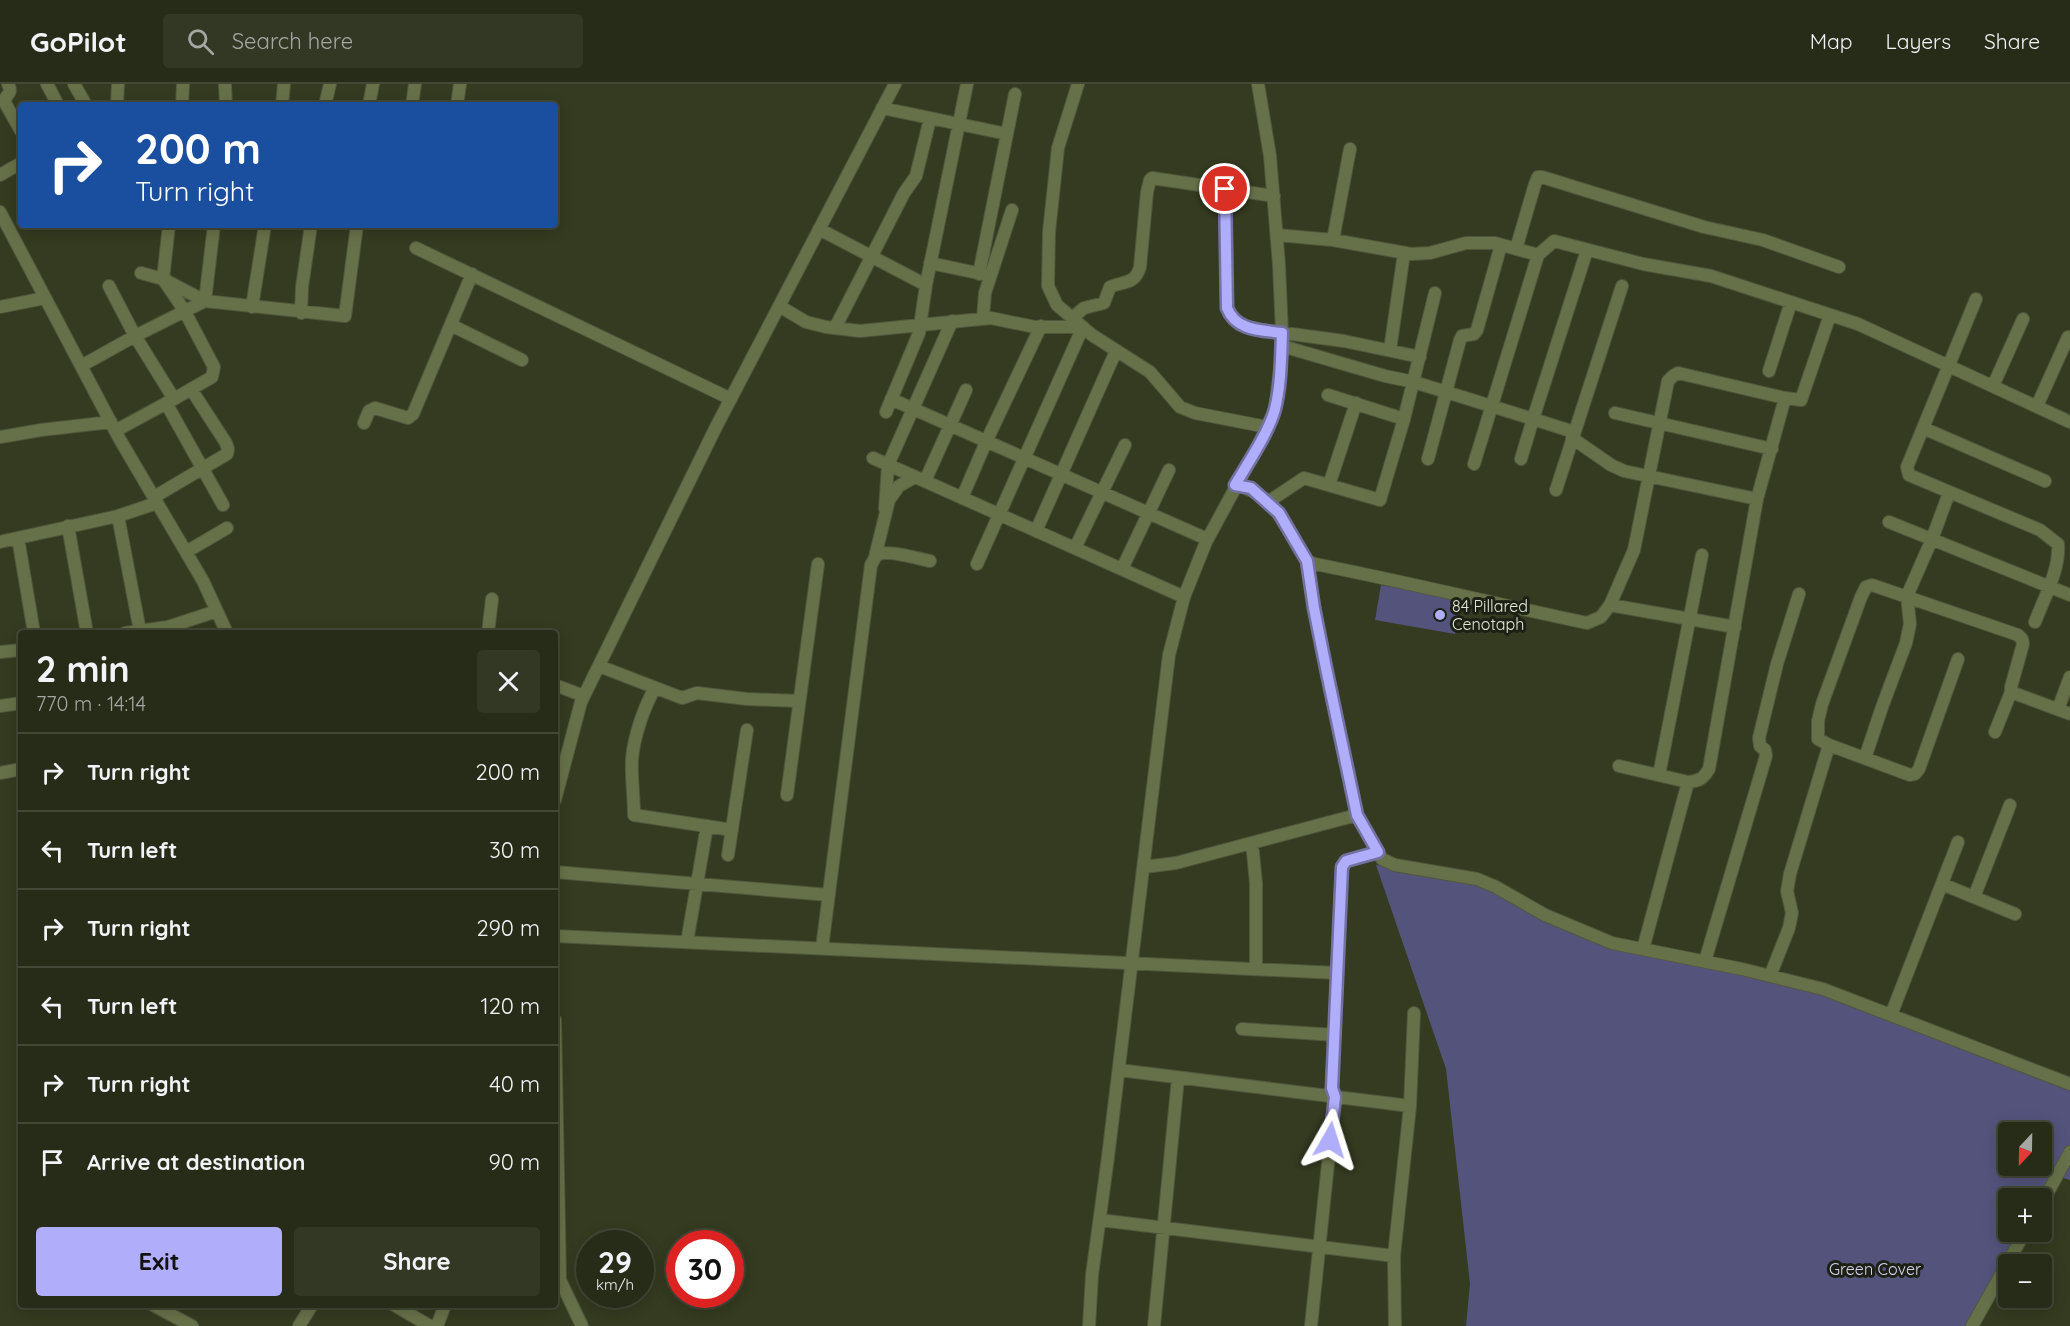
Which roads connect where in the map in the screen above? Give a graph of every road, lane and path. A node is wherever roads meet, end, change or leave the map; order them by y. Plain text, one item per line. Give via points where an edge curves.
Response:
1 (8, 84) edge
2 (47, 84) edge
3 (74, 84) edge
4 (118, 84) edge
5 (183, 84) edge
6 (225, 84) edge
7 (284, 84) edge
8 (330, 84) edge
9 (373, 84) edge
10 (415, 84) edge
11 (460, 84) edge
12 (895, 84) edge
13 (967, 84) edge
14 (1078, 84) edge
15 (1258, 84) edge
16 (1016, 94) dead end
17 (56, 102) edge
18 (84, 102) edge
19 (117, 102) edge
20 (182, 102) edge
21 (225, 102) edge
22 (282, 102) edge
23 (326, 102) edge
24 (370, 102) edge
25 (412, 102) edge
26 (457, 102) edge
27 (882, 108) junction
28 (930, 119) junction
29 (958, 124) junction
30 (18, 126) edge
31 (1008, 134) junction
32 (1350, 149) dead end
33 (18, 165) edge
34 (0, 175) edge
35 (1225, 189) junction
36 (1274, 196) junction
37 (1012, 210) dead end
38 (0, 212) edge
39 (169, 228) edge
40 (214, 228) edge
41 (265, 228) edge
42 (311, 228) edge
43 (357, 228) edge
44 (819, 229) junction
45 (6, 235) edge
46 (1277, 235) junction
47 (1333, 240) junction
48 (1501, 245) junction
49 (416, 248) dead end
50 (1516, 249) junction
51 (1587, 250) junction
52 (1404, 253) junction
53 (1538, 255) junction
54 (873, 256) junction
55 (930, 264) junction
56 (1839, 267) dead end
57 (141, 273) dead end
58 (472, 274) junction
59 (985, 275) junction
60 (164, 279) junction
61 (926, 285) junction
62 (109, 286) dead end
63 (1622, 286) dead end
64 (1435, 293) dead end
65 (45, 298) junction
66 (1976, 299) dead end
67 (205, 301) junction
68 (1791, 302) junction
69 (779, 306) junction
70 (0, 307) edge
71 (252, 307) junction
72 (184, 310) junction
73 (301, 313) junction
74 (1830, 315) junction
75 (983, 318) junction
76 (1072, 318) junction
77 (2023, 319) dead end
78 (952, 321) junction
79 (921, 324) junction
80 (451, 325) junction
81 (1041, 326) junction
82 (1083, 327) junction
83 (835, 328) junction
84 (1282, 333) junction
85 (135, 336) junction
86 (2068, 337) dead end
87 (1282, 346) junction
88 (1390, 350) junction
89 (1116, 351) junction
90 (1420, 357) junction
91 (522, 360) dead end
92 (81, 366) junction
93 (1949, 366) junction
94 (1769, 370) dead end
95 (1414, 382) junction
96 (1993, 386) junction
97 (191, 389) junction
98 (966, 390) dead end
99 (1447, 393) junction
100 (1328, 395) dead end
101 (1785, 398) junction
102 (731, 399) junction
103 (891, 399) junction
104 (170, 401) junction
105 (1356, 404) junction
106 (2037, 406) junction
107 (1492, 407) junction
108 (913, 409) junction
109 (886, 412) dead end
110 (1615, 413) dead end
111 (1404, 419) junction
112 (1533, 419) junction
113 (2070, 422) edge
114 (364, 423) dead end
115 (1660, 423) junction
116 (950, 426) junction
117 (1267, 426) junction
118 (113, 427) junction
119 (1923, 428) junction
120 (1573, 435) junction
121 (0, 437) edge
122 (986, 442) junction
123 (1125, 445) dead end
124 (1772, 449) junction
125 (873, 458) dead end
126 (1024, 458) junction
127 (1428, 459) dead end
128 (1521, 459) dead end
129 (1474, 464) dead end
130 (888, 465) junction
131 (202, 470) junction
132 (1169, 470) dead end
133 (1060, 474) junction
134 (1649, 475) junction
135 (920, 479) junction
136 (2045, 481) dead end
137 (1235, 485) junction
138 (1329, 485) junction
139 (1556, 490) dead end
140 (1102, 493) junction
141 (1949, 493) junction
142 (962, 498) junction
143 (1757, 499) junction
144 (155, 500) junction
145 (1268, 502) junction
146 (223, 506) dead end
147 (885, 509) junction
148 (1150, 513) junction
149 (999, 514) junction
150 (118, 516) junction
151 (1889, 522) dead end
152 (68, 526) junction
153 (226, 528) dead end
154 (1036, 531) junction
155 (18, 538) junction
156 (1207, 539) junction
157 (1932, 539) junction
158 (0, 542) edge
159 (1075, 548) junction
160 (186, 552) junction
161 (1702, 555) dead end
162 (875, 557) junction
163 (930, 561) dead end
164 (1307, 561) junction
165 (818, 564) dead end
166 (977, 564) dead end
167 (1122, 569) junction
168 (2049, 587) junction
169 (1799, 594) dead end
170 (2070, 595) edge
171 (1907, 596) junction
172 (1184, 597) junction
173 (492, 599) dead end
174 (1610, 605) junction
175 (217, 611) junction
176 (1690, 619) junction
177 (2035, 622) dead end
178 (1735, 627) junction
179 (33, 630) edge
180 (86, 630) edge
181 (140, 630) edge
182 (147, 630) edge
183 (225, 630) edge
184 (488, 630) edge
185 (18, 650) edge
186 (0, 652) edge
187 (1958, 659) dead end
188 (599, 666) junction
189 (2070, 677) edge
190 (558, 686) edge
191 (655, 688) junction
192 (2011, 692) junction
193 (584, 696) junction
194 (800, 701) junction
195 (18, 703) edge
196 (0, 706) edge
197 (2058, 708) junction
198 (2070, 714) edge
199 (747, 730) dead end
200 (1995, 732) dead end
201 (1829, 745) junction
202 (1865, 758) junction
203 (1619, 766) dead end
204 (18, 770) edge
205 (0, 773) edge
206 (1659, 775) junction
207 (1688, 782) junction
208 (558, 789) edge
209 (787, 795) dead end
210 (2010, 805) dead end
211 (1357, 815) junction
212 (707, 826) junction
213 (732, 830) junction
214 (1958, 842) dead end
215 (1252, 843) junction
216 (1378, 852) junction
217 (728, 855) dead end
218 (1144, 867) junction
219 (558, 872) edge
220 (697, 884) junction
221 (1942, 884) junction
222 (829, 895) junction
223 (1974, 897) junction
224 (2015, 914) dead end
225 (558, 936) edge
226 (687, 942) junction
227 (822, 948) junction
228 (1643, 949) junction
229 (1705, 961) junction
230 (1132, 962) junction
231 (1256, 969) junction
232 (1338, 973) junction
233 (1770, 976) junction
234 (1414, 1013) dead end
235 (1891, 1015) junction
236 (1242, 1029) dead end
237 (1335, 1035) junction
238 (1119, 1070) junction
239 (1178, 1078) junction
240 (2070, 1084) edge
241 (1335, 1097) junction
242 (1410, 1106) junction
243 (2070, 1152) edge
244 (2050, 1188) edge
245 (1100, 1220) junction
246 (1164, 1228) junction
247 (2019, 1242) edge
248 (1319, 1248) junction
249 (1394, 1256) junction
250 (558, 1281) edge
251 (159, 1308) edge
252 (310, 1308) edge
253 (399, 1308) edge
254 (444, 1308) edge
255 (192, 1326) edge
256 (299, 1326) edge
257 (430, 1326) edge
258 (437, 1326) edge
259 (582, 1326) edge
260 (1089, 1326) edge
261 (1154, 1326) edge
262 (1311, 1326) edge
263 (1395, 1326) edge
264 (1972, 1326) edge

1 - 30 street via 10,94 4,101
2 - 17 street
3 - 18 street
4 - 19 street
5 - 20 street
6 - 21 street
7 - 22 street
8 - 23 street
9 - 24 street
10 - 25 street
11 - 26 street
12 - 27 street
13 - 29 street
14 - 76 street via 1058,148 1048,232 1048,286 1057,304
15 - 36 street
16 - 31 street
27 - 28 street
27 - 44 street
28 - 29 street
28 - 54 street via 916,176
29 - 31 street
29 - 55 street
31 - 59 street
32 - 47 street
33 - 34 street
35 - 36 street
35 - 76 street via 1150,180 1136,277 1128,284 1110,287 1104,303 1084,308
35 - 84 street via 1230,316 1242,326
36 - 46 street
37 - 59 street
38 - 45 street
39 - 60 street
40 - 67 street
41 - 71 street
42 - 73 street
43 - 73 street via 345,316
44 - 54 street
44 - 69 street
45 - 65 street
46 - 47 street
46 - 84 street
47 - 52 street
48 - 50 street
48 - 52 street via 1466,243 1430,253
48 - 99 street via 1480,323 1474,334 1460,340
49 - 58 street
50 - 53 street
50 - 56 street via 1535,184 1542,177 1704,227 1763,240
51 - 53 street via 1554,241
51 - 68 street via 1711,276
51 - 112 street
52 - 88 street
53 - 107 street
54 - 61 street
54 - 83 street
55 - 59 street
55 - 61 street
57 - 60 street
58 - 80 street
58 - 102 street
59 - 75 street
60 - 67 street
60 - 72 street
61 - 79 street
62 - 85 street
63 - 120 street
64 - 90 street
65 - 70 street
65 - 92 street
66 - 93 street
67 - 71 street
67 - 72 street
68 - 74 street
68 - 94 street
69 - 83 street via 806,322
69 - 102 street
71 - 73 street
72 - 85 street
72 - 97 street via 214,367 212,377
74 - 93 street
74 - 101 street via 1804,396 1801,400
75 - 78 street
75 - 81 street
76 - 82 street
77 - 96 street
78 - 79 street
78 - 108 street
79 - 83 street via 860,331
79 - 103 street
80 - 91 street
80 - 114 street via 413,414 408,418 375,408 369,411
81 - 82 street
81 - 122 street
82 - 89 street
82 - 126 street
84 - 87 street
84 - 88 street
85 - 92 street
85 - 104 street
86 - 106 street
87 - 95 street
87 - 117 street via 1275,410
88 - 90 street
89 - 117 street via 1150,372 1180,407
89 - 133 street
90 - 95 street
92 - 118 street
93 - 96 street
93 - 119 street
95 - 99 street
95 - 111 street
96 - 106 street
97 - 104 street
97 - 131 street via 228,449 224,457
98 - 116 street
99 - 107 street
99 - 127 street
100 - 105 street
101 - 115 street via 1678,373 1668,381
101 - 124 street
102 - 188 street
103 - 108 street
103 - 109 street
104 - 118 street
104 - 131 street
105 - 111 street
105 - 138 street
106 - 113 street
107 - 112 street
107 - 129 street
108 - 116 street
108 - 130 street
110 - 115 street
111 - 138 street via 1380,500
112 - 120 street
112 - 128 street
115 - 124 street
115 - 134 street
116 - 122 street
116 - 135 street
117 - 137 street
118 - 121 street via 41,430
118 - 144 street
119 - 136 street
119 - 141 street via 1907,467 1909,475
120 - 134 street via 1576,442 1611,465
120 - 139 street
122 - 126 street
122 - 142 street
123 - 140 street
124 - 143 street
125 - 130 street
126 - 133 street
126 - 149 street
130 - 135 street
130 - 147 street
131 - 144 street
131 - 146 street
132 - 148 street
133 - 140 street
133 - 154 street
134 - 143 street
134 - 174 street via 1634,550
135 - 142 street
135 - 147 street via 895,490
137 - 145 street via 1251,488
137 - 156 street
138 - 145 street via 1304,478
140 - 148 street
140 - 159 street
141 - 157 street
141 - 168 street via 2052,537 2059,552
142 - 149 street
143 - 178 street
144 - 150 street
144 - 160 street
145 - 164 street via 1279,513
147 - 162 street
148 - 156 street
148 - 167 street
149 - 154 street
149 - 166 street
150 - 152 street
150 - 181 street
151 - 157 street
152 - 155 street
152 - 180 street
153 - 160 street
154 - 159 street
155 - 158 street
155 - 179 street
156 - 172 street
157 - 168 street
157 - 171 street
159 - 167 street
160 - 175 street
161 - 176 street
162 - 163 street via 896,554
162 - 222 street
164 - 174 street via 1587,623 1601,617
164 - 211 street
165 - 194 street
167 - 172 street
168 - 170 street
168 - 177 street
169 - 229 street via 1759,738 1766,756
171 - 192 street via 2018,635 2023,644
171 - 201 street via 1872,585 1866,587 1818,721 1818,739
171 - 202 street via 1910,624 1906,643
172 - 218 street via 1169,655
173 - 184 street
174 - 176 street
175 - 182 street
175 - 183 street
176 - 178 street
176 - 206 street
178 - 207 street via 1708,769 1698,781
185 - 186 street
187 - 202 street via 1919,770 1910,775
188 - 191 street
188 - 193 street
189 - 197 street
190 - 193 street
191 - 194 street via 682,698 697,693
191 - 212 street via 635,740 634,815
192 - 197 street
192 - 200 street
193 - 208 street
194 - 209 street
195 - 196 street
197 - 198 street
199 - 213 street
201 - 202 street
201 - 233 street via 1790,874 1789,928
203 - 206 street
204 - 205 street
206 - 207 street
207 - 228 street
210 - 223 street
211 - 215 street
211 - 216 street
212 - 213 street
212 - 220 street
213 - 217 street
214 - 221 street
215 - 218 street via 1176,863
215 - 231 street
216 - 228 street via 1382,859 1395,865 1477,879 1591,936
216 - 232 street via 1346,861 1342,867
218 - 230 street
219 - 220 street
220 - 222 street
220 - 226 street
221 - 223 street
221 - 235 street
222 - 227 street
223 - 224 street
225 - 226 street
226 - 227 street
227 - 230 street
228 - 229 street
229 - 233 street
230 - 231 street
230 - 238 street
231 - 232 street
232 - 237 street
233 - 235 street via 1823,989
234 - 242 street
235 - 240 street
236 - 237 street
237 - 241 street
238 - 239 street
238 - 245 street
239 - 241 street
239 - 246 street
241 - 242 street
241 - 248 street
242 - 249 street
243 - 244 street
245 - 246 street
245 - 260 street
246 - 248 street
246 - 261 street
247 - 264 street
248 - 249 street
248 - 262 street
249 - 263 street
250 - 259 street
251 - 255 street
252 - 256 street
253 - 257 street
254 - 258 street

